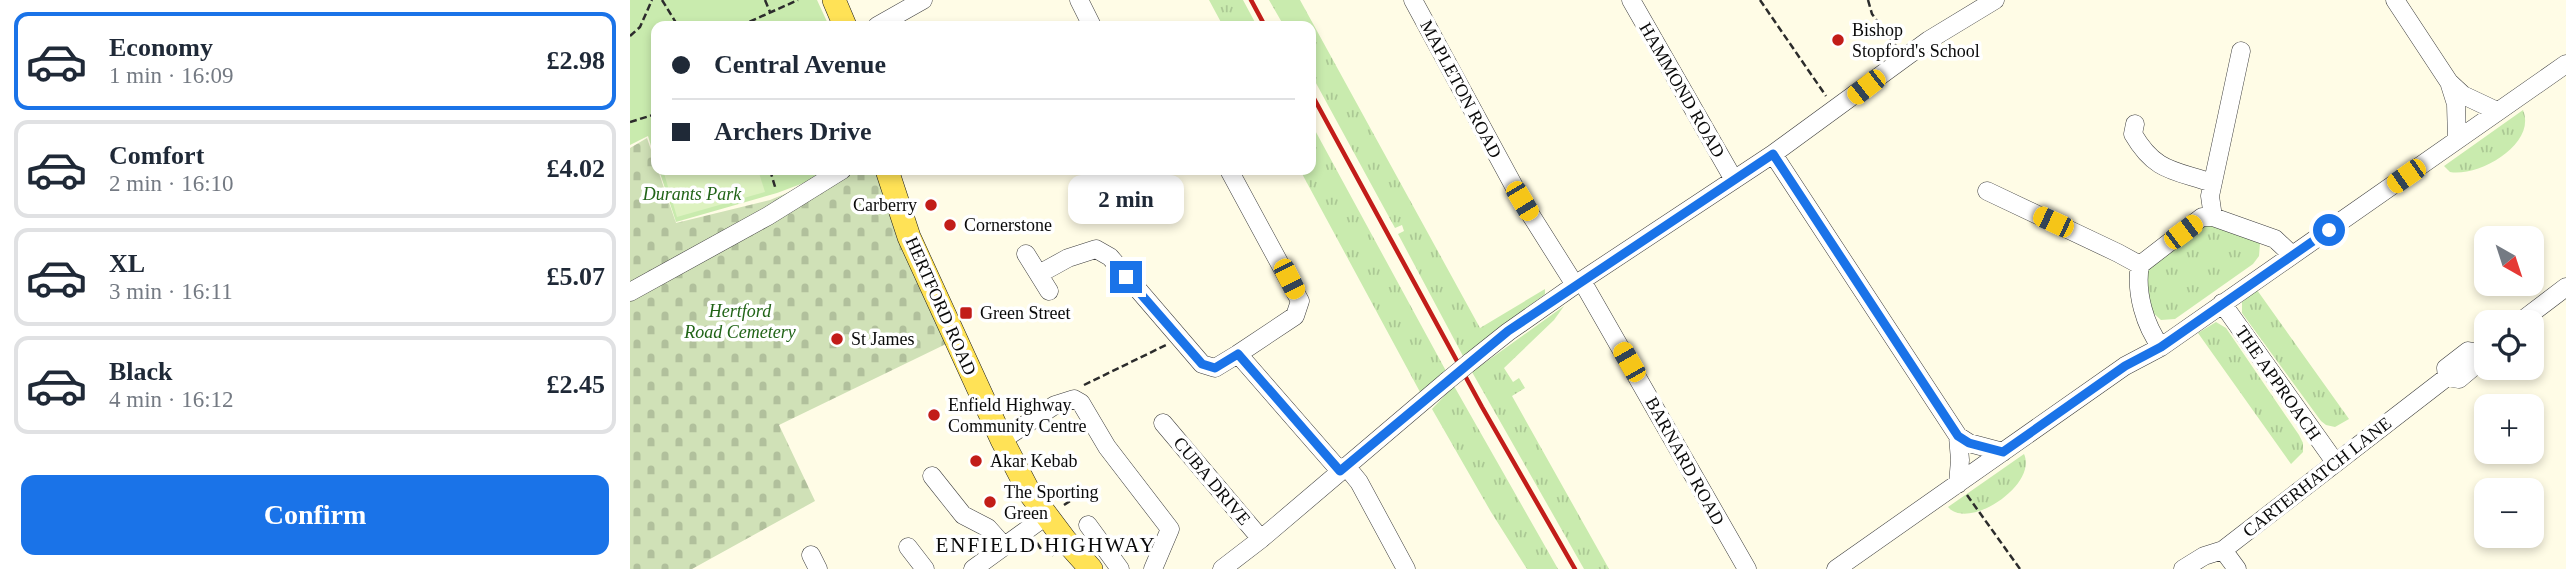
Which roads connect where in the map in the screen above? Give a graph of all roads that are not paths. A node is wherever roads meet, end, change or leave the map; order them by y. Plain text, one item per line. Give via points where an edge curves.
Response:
1 (834, 0) edge
2 (923, 0) edge
3 (1079, 0) edge
4 (1413, 0) edge
5 (1631, 0) edge
6 (1995, 0) edge
7 (2395, 0) edge
8 (843, 21) edge
9 (886, 21) edge
10 (1090, 21) edge
11 (2241, 51) dead end
12 (2566, 64) edge
13 (2449, 82) junction
14 (2497, 111) junction
15 (2135, 124) dead end
16 (2457, 140) junction
17 (1773, 154) junction
18 (834, 175) edge
19 (889, 175) edge
20 (1232, 175) edge
21 (1734, 180) junction
22 (2212, 183) junction
23 (1987, 191) dead end
24 (2213, 217) junction
25 (1026, 254) dead end
26 (2292, 255) junction
27 (2140, 265) junction
28 (1039, 274) junction
29 (1578, 283) junction
30 (2566, 287) edge
31 (1049, 291) dead end
32 (630, 292) edge
33 (2222, 303) junction
34 (2536, 310) edge
35 (2161, 347) junction
36 (2474, 351) edge
37 (1238, 354) junction
38 (1163, 423) dead end
39 (1958, 436) junction
40 (1002, 440) junction
41 (2003, 452) junction
42 (2335, 462) junction
43 (1343, 469) junction
44 (932, 476) dead end
45 (1958, 484) junction
46 (1046, 516) junction
47 (1088, 525) dead end
48 (1261, 539) junction
49 (1004, 546) junction
50 (908, 547) dead end
51 (2223, 550) junction
52 (1115, 567) edge
53 (1230, 567) edge
54 (925, 569) edge
55 (973, 569) edge
56 (1091, 569) edge
57 (1153, 569) edge
58 (1406, 569) edge
59 (1746, 569) edge
60 (1836, 569) edge
61 (2183, 569) edge
62 (2237, 569) edge

1 - 8 main road
2 - 9 street
3 - 10 street
4 - 29 street, MAPLETON ROAD via 1522,201
5 - 21 street, HAMMOND ROAD
6 - 17 street via 1905,57
7 - 13 street
11 - 22 street
12 - 14 street
13 - 14 street via 2463,95
13 - 16 street via 2456,104
14 - 16 street
15 - 22 street via 2133,134 2149,158 2168,170
16 - 26 street
17 - 21 street
17 - 39 street
18 - 32 street
19 - 40 main road, HERTFORD ROAD via 909,237
20 - 37 street via 1300,301 1295,316
21 - 29 street
22 - 24 street
23 - 27 street
24 - 26 street via 2276,239
24 - 27 street via 2202,217
25 - 28 street
26 - 33 street
27 - 35 street via 2145,321
28 - 31 street
28 - 37 street via 1096,249 1110,257 1202,364 1215,368
29 - 43 street, bridge via 1508,331
29 - 59 street, BARNARD ROAD
30 - 34 street
33 - 35 street
33 - 42 street, THE APPROACH
35 - 41 street via 2125,366
36 - 42 street, CARTERHATCH LANE via 2446,368 2447,377
37 - 43 street
38 - 48 street, CUBA DRIVE
39 - 41 street
39 - 45 street
40 - 46 main road, HERTFORD ROAD
40 - 57 street via 1055,405 1074,399 1081,403 1107,447 1170,529
41 - 45 street
42 - 51 street, CARTERHATCH LANE
43 - 48 street
43 - 58 street via 1360,482
44 - 49 street via 963,515 988,528
45 - 60 street
46 - 49 street
46 - 56 main road, HERTFORD ROAD
47 - 52 street
48 - 53 street
49 - 55 street
50 - 54 street
51 - 61 street, CARTERHATCH LANE
51 - 62 street

